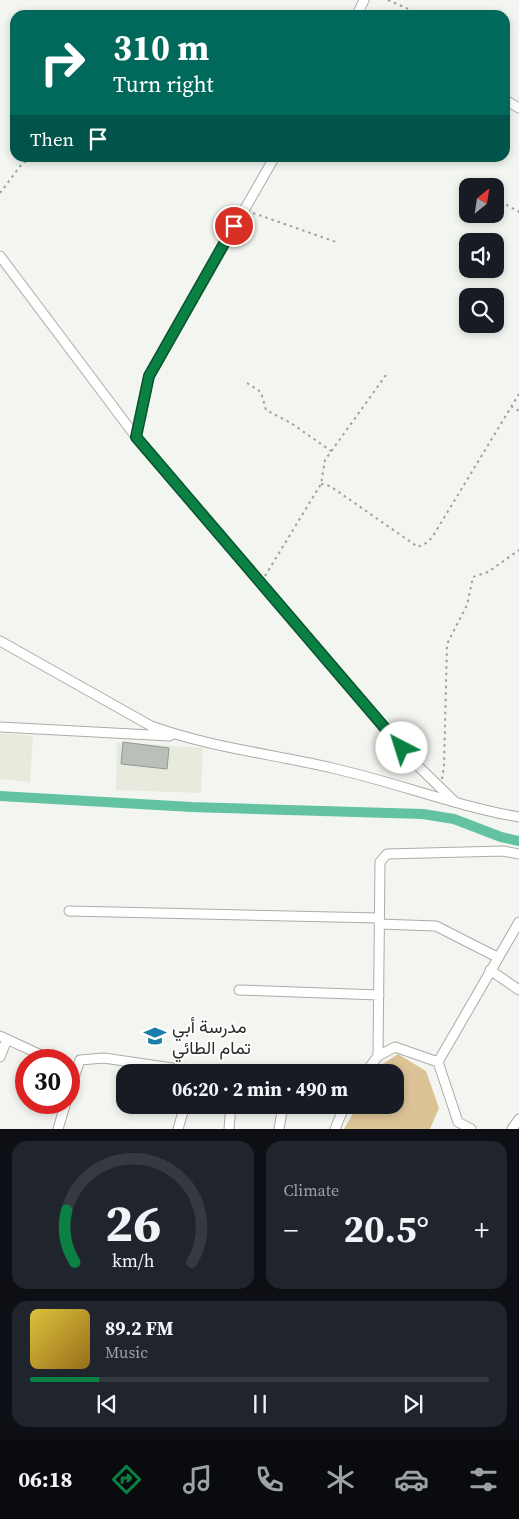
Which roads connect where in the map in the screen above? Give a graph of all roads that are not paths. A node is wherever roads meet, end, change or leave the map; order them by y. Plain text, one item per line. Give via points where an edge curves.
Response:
1 (272, 162) edge
2 (0, 256) edge
3 (136, 437) junction
4 (0, 641) edge
5 (0, 727) edge
6 (178, 736) junction
7 (454, 802) junction
8 (519, 817) edge
9 (519, 854) edge
10 (69, 911) dead end
11 (379, 921) junction
12 (519, 922) edge
13 (497, 957) junction
14 (490, 970) junction
15 (239, 990) dead end
16 (519, 990) edge
17 (379, 996) junction
18 (4, 1038) edge
19 (28, 1049) edge
20 (378, 1056) junction
21 (0, 1057) edge
22 (80, 1060) edge
23 (438, 1062) junction
24 (140, 1064) edge
25 (372, 1064) edge
26 (62, 1114) edge
27 (182, 1114) edge
28 (230, 1114) edge
29 (282, 1114) edge
30 (342, 1114) edge
31 (519, 1119) edge
32 (58, 1129) edge
33 (178, 1129) edge
34 (229, 1129) edge
35 (279, 1129) edge
36 (336, 1129) edge
37 (471, 1129) edge
38 (512, 1129) edge

1 - 3 street via 149,376
2 - 3 street
3 - 7 street via 415,763
4 - 6 street via 151,726
5 - 6 street
6 - 7 street via 334,768
7 - 8 street
9 - 11 street via 503,851 387,854 380,862
10 - 11 street
11 - 13 street via 436,926
11 - 17 street
12 - 13 street
13 - 14 street
14 - 16 street
14 - 23 street
15 - 17 street
17 - 20 street
18 - 19 street
18 - 21 street
20 - 23 street via 395,1047
20 - 25 street
22 - 24 street via 104,1058
23 - 37 street via 458,1122
26 - 32 street
27 - 33 street
28 - 34 street
29 - 35 street
30 - 36 street
31 - 38 street

